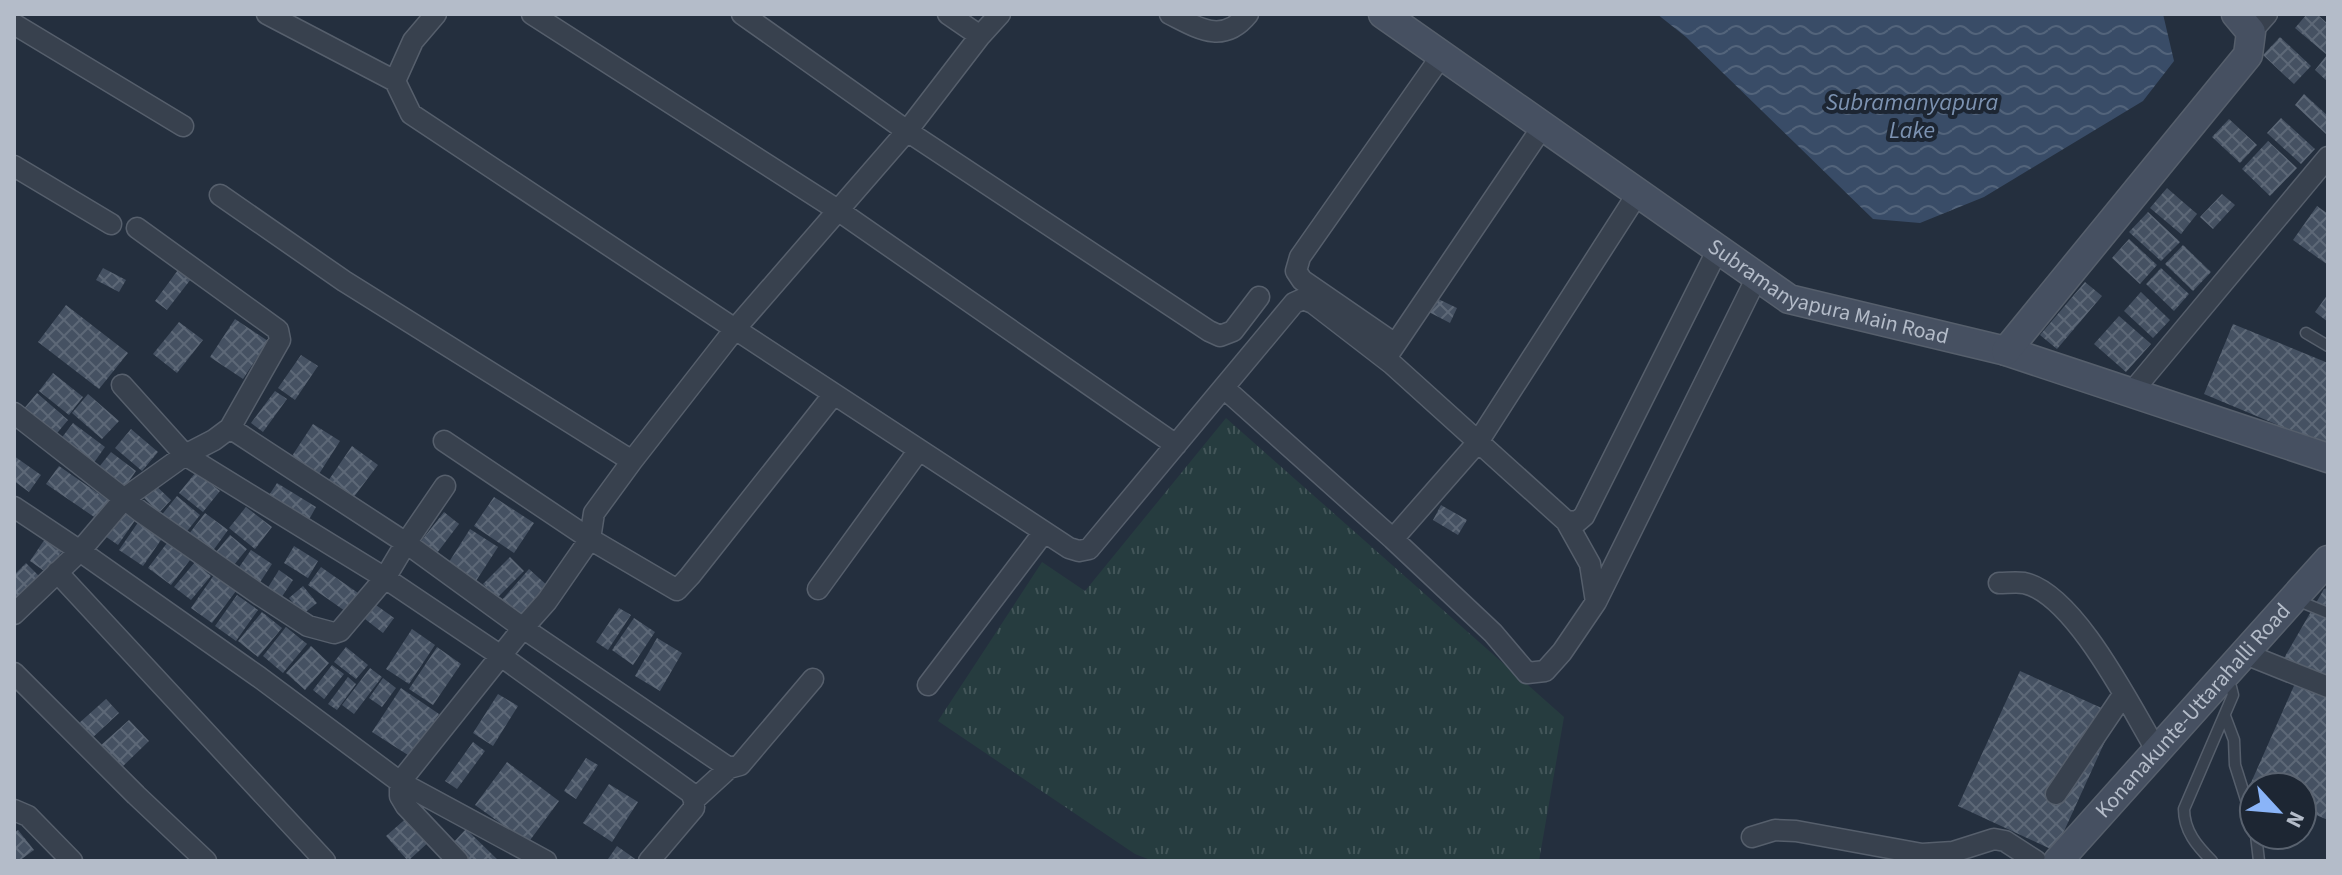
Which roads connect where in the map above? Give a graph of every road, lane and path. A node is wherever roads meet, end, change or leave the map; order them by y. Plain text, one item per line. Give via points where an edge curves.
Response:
1 (267, 14) edge
2 (436, 14) edge
3 (532, 14) edge
4 (742, 14) edge
5 (948, 14) edge
6 (1000, 14) edge
7 (1170, 14) edge
8 (1248, 14) edge
9 (1383, 14) edge
10 (2252, 20) edge
11 (14, 24) edge
12 (980, 36) junction
13 (1442, 55) junction
14 (395, 81) junction
15 (183, 126) dead end
16 (1543, 126) junction
17 (907, 131) junction
18 (2328, 157) edge
19 (14, 166) edge
20 (1638, 193) junction
21 (220, 195) dead end
22 (839, 211) junction
23 (111, 224) dead end
24 (137, 228) dead end
25 (1718, 249) junction
26 (1757, 277) junction
27 (1259, 297) dead end
28 (735, 329) junction
29 (2306, 333) dead end
30 (2328, 346) edge
31 (2006, 351) junction
32 (1390, 352) junction
33 (122, 385) dead end
34 (1224, 388) junction
35 (2131, 393) junction
36 (834, 394) junction
37 (14, 413) edge
38 (230, 428) junction
39 (444, 441) dead end
40 (1478, 442) junction
41 (1176, 445) junction
42 (919, 450) junction
43 (185, 455) junction
44 (2328, 458) edge
45 (632, 461) junction
46 (445, 486) dead end
47 (125, 498) junction
48 (14, 507) edge
49 (1566, 521) junction
50 (1044, 532) junction
51 (590, 539) junction
52 (1393, 539) junction
53 (406, 543) junction
54 (80, 551) junction
55 (2328, 560) edge
56 (57, 572) junction
57 (385, 578) junction
58 (1999, 583) dead end
59 (818, 589) dead end
60 (2293, 598) junction
61 (1596, 602) junction
62 (2328, 613) edge
63 (14, 614) edge
64 (523, 628) junction
65 (2243, 653) junction
66 (501, 656) junction
67 (14, 673) edge
68 (2223, 678) junction
69 (813, 679) dead end
70 (928, 685) dead end
71 (2328, 687) edge
72 (2123, 695) junction
73 (2225, 716) junction
74 (2157, 751) junction
75 (729, 768) junction
76 (2238, 774) edge
77 (400, 782) junction
78 (2056, 794) dead end
79 (694, 800) junction
80 (14, 810) edge
81 (1752, 837) dead end
82 (72, 861) edge
83 (206, 861) edge
84 (325, 861) edge
85 (458, 861) edge
86 (546, 861) edge
87 (649, 861) edge
88 (2036, 861) edge
89 (2058, 861) edge
90 (2212, 861) edge

1 - 14 street
2 - 14 street via 413,41
3 - 22 street
4 - 17 street
5 - 12 street
6 - 12 street
7 - 8 street via 1203,31 1221,32
9 - 13 street, Subramanyapura Main Road
10 - 31 street via 2248,55
11 - 15 street
12 - 17 street
13 - 16 street, Subramanyapura Main Road
13 - 32 street via 1300,257 1296,271
14 - 28 street via 411,114
16 - 20 street, Subramanyapura Main Road
16 - 32 street
17 - 22 street
17 - 27 street via 1209,331 1220,336 1233,331
18 - 35 street
19 - 23 street
20 - 25 street, Subramanyapura Main Road
20 - 40 street
21 - 45 street via 344,281
22 - 28 street
22 - 41 street
24 - 38 street via 278,330 280,340
25 - 26 street, Subramanyapura Main Road
25 - 49 street via 1584,516
26 - 31 street, Subramanyapura Main Road via 1789,299
26 - 61 street
28 - 36 street
28 - 45 street
29 - 30 lane
31 - 35 street, Subramanyapura Main Road
32 - 34 street via 1303,299 1294,303
32 - 40 street
33 - 43 street
34 - 41 street
34 - 52 street
35 - 44 street, Subramanyapura Main Road
36 - 42 street
36 - 51 street via 677,590
37 - 47 street
38 - 43 street
38 - 53 street
39 - 51 street
40 - 49 street
40 - 52 street
41 - 50 street via 1089,549 1069,548
42 - 50 street
42 - 59 street
43 - 47 street
43 - 57 street
45 - 51 street via 594,513
46 - 53 street
47 - 54 street
47 - 57 street via 308,626 340,631
48 - 54 street
49 - 61 street via 1590,564
50 - 70 street
51 - 64 street
52 - 61 street via 1493,633 1527,673 1545,671
53 - 57 street
53 - 64 street
54 - 56 street
54 - 77 street
55 - 60 street, Konanakunte-Uttarahalli Road
56 - 63 street
56 - 84 street
57 - 66 street
58 - 72 street via 2025,583 2052,598 2078,625
60 - 62 lane
60 - 65 street, Konanakunte-Uttarahalli Road
64 - 66 street
64 - 75 street
65 - 68 street, Konanakunte-Uttarahalli Road
65 - 71 street
66 - 77 street
66 - 79 street
67 - 83 street
68 - 73 lane via 2233,695
68 - 74 street, Konanakunte-Uttarahalli Road
69 - 75 street via 740,765
72 - 74 street
72 - 78 street
73 - 76 lane
73 - 90 lane via 2184,809 2192,838
74 - 89 street, Konanakunte-Uttarahalli Road
75 - 79 street
77 - 85 street via 406,806
77 - 86 street
79 - 87 street via 694,808
80 - 82 street via 28,816
81 - 88 street via 1796,831 1922,854 1953,852 1994,839

